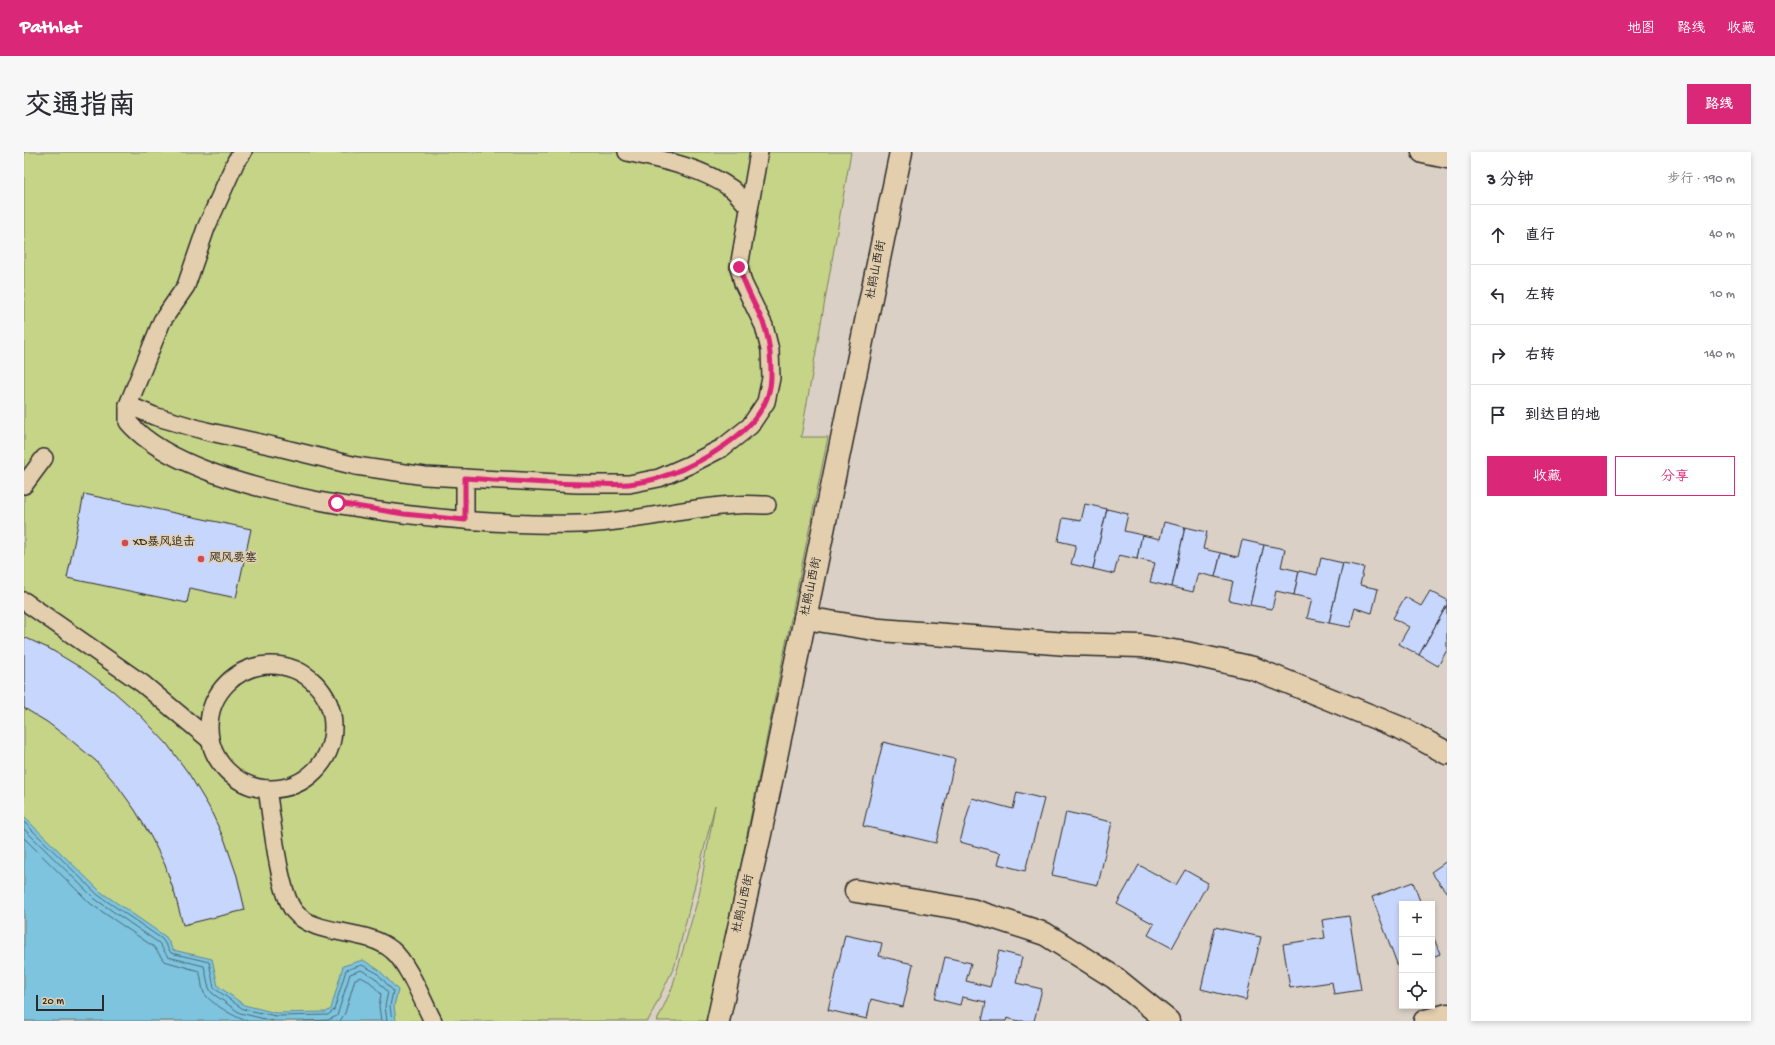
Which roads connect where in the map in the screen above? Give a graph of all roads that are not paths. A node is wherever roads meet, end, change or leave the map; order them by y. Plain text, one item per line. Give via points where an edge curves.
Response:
1 (243, 152) edge
2 (628, 152) edge
3 (759, 152) edge
4 (900, 152) edge
5 (1423, 152) edge
6 (1447, 157) edge
7 (749, 207) junction
8 (128, 405) junction
9 (44, 458) dead end
10 (465, 478) junction
11 (24, 485) edge
12 (767, 505) dead end
13 (465, 520) junction
14 (24, 601) edge
15 (806, 618) junction
16 (210, 740) junction
17 (1447, 753) edge
18 (267, 790) junction
19 (856, 891) dead end
20 (1447, 1015) edge
21 (433, 1021) edge
22 (718, 1021) edge
23 (1168, 1021) edge
24 (1426, 1021) edge

1 - 8 street via 206,228 186,286 162,322
2 - 7 street via 709,175 733,190
3 - 7 street
4 - 15 street, 杜鹃山西街
5 - 6 street
7 - 10 street via 739,267 743,283 764,326 770,350 771,378 766,402 750,426 722,448 689,465 658,478 629,484
8 - 10 street via 154,416 206,431 356,466 425,476
8 - 13 street via 128,422 138,433 182,460 218,475 264,489 337,503 404,514
9 - 11 street
10 - 13 street
12 - 13 street via 734,505 630,521 580,524 507,524
14 - 16 street via 143,684
15 - 17 street via 880,630 1059,643 1141,646 1186,653 1253,668 1403,729
15 - 22 street, 杜鹃山西街
16 - 18 street via 216,757 229,773 243,783
16 - 18 street via 209,720 215,699 225,684 241,672 257,666 276,665 296,669 312,679 330,705 334,730 329,752 320,766 308,777 291,786
18 - 21 street via 284,893 295,911 313,925 376,940 392,950 402,962
19 - 23 street via 971,910 1045,934 1115,978
20 - 24 street

